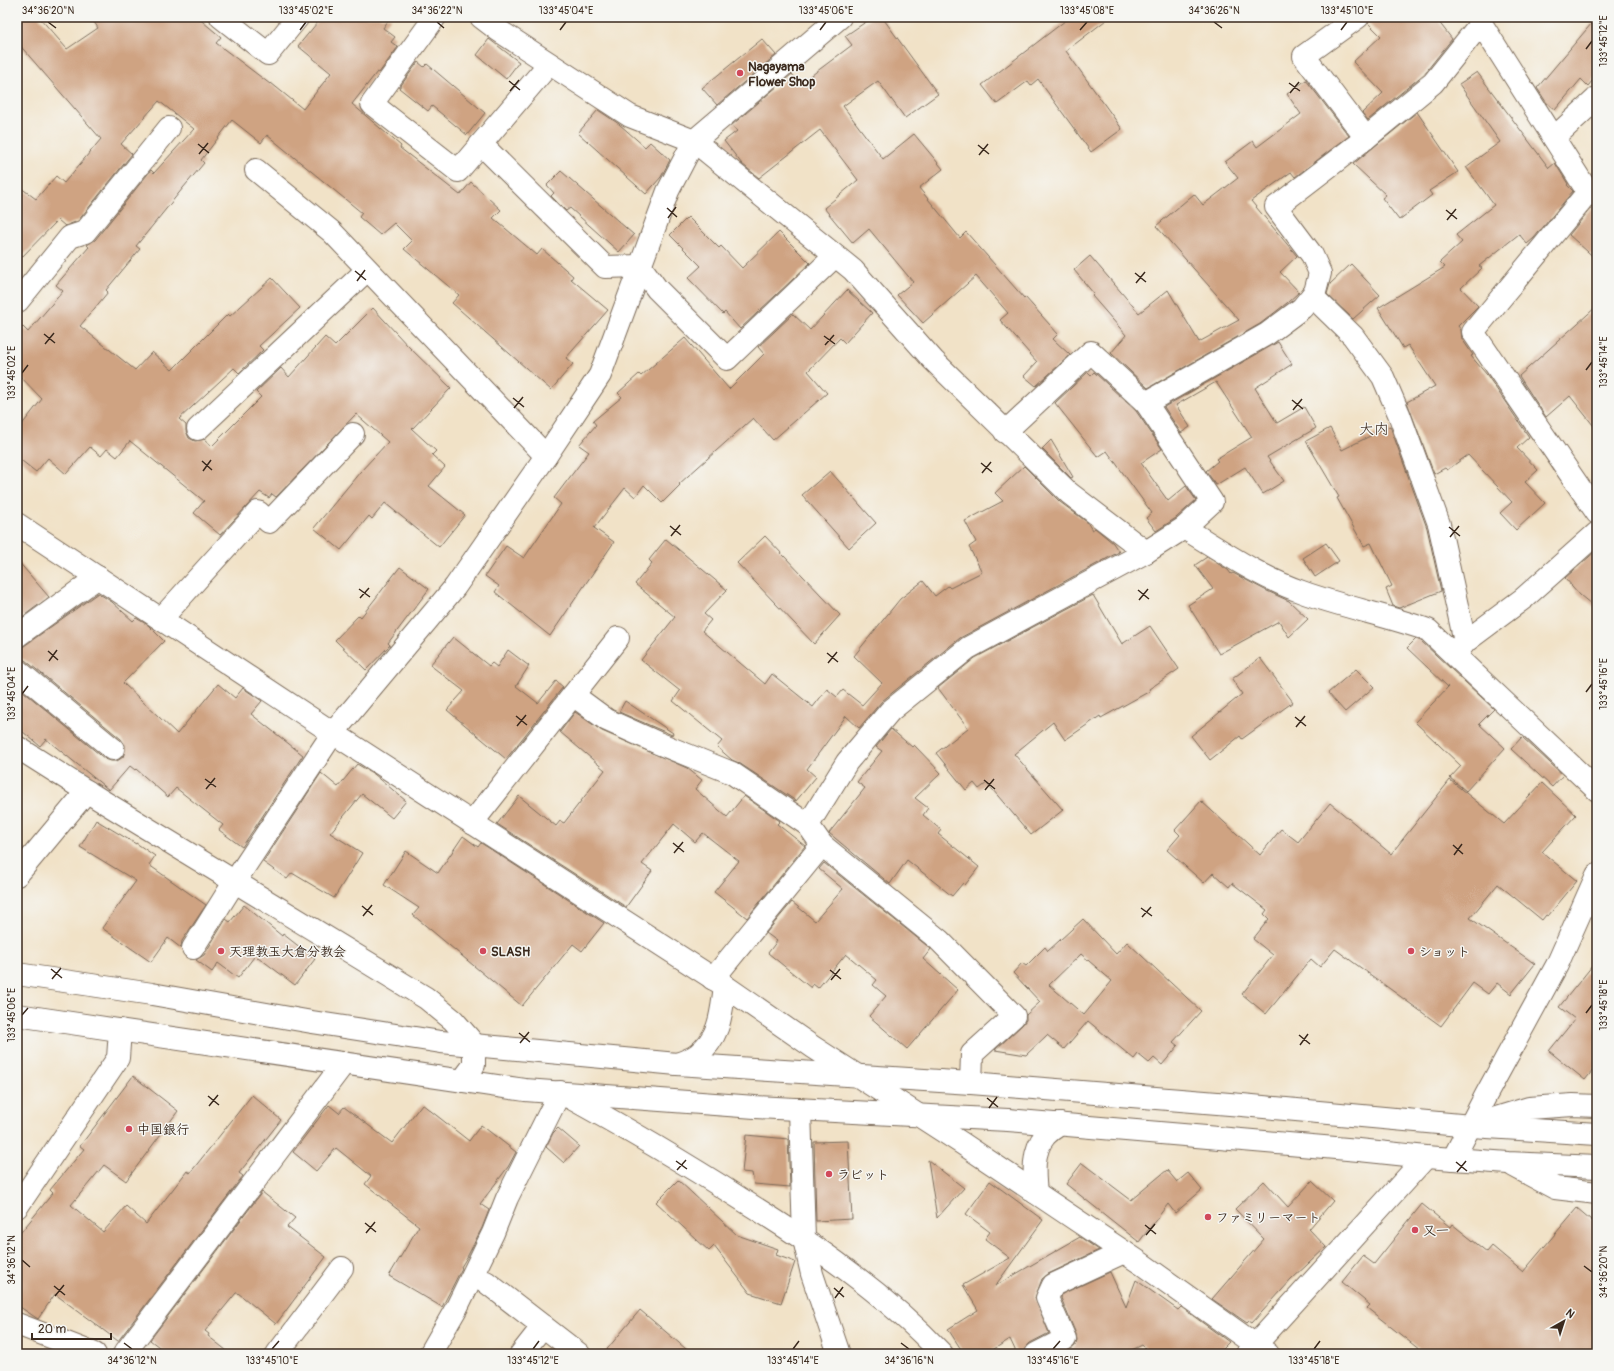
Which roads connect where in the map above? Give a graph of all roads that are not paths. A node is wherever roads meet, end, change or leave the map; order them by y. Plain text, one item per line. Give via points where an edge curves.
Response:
1 (220, 17) edge
2 (298, 17) edge
3 (435, 17) edge
4 (481, 17) edge
5 (840, 17) edge
6 (1358, 17) edge
7 (1479, 20) edge
8 (549, 64) junction
9 (1597, 98) edge
10 (169, 128) dead end
11 (1366, 138) junction
12 (1554, 138) junction
13 (694, 142) junction
14 (481, 144) junction
15 (256, 170) dead end
16 (1593, 194) edge
17 (835, 256) junction
18 (640, 266) junction
19 (367, 270) junction
20 (1312, 296) junction
21 (17, 300) edge
22 (1146, 403) junction
23 (198, 429) dead end
24 (1006, 432) junction
25 (353, 434) dead end
26 (546, 456) junction
27 (1597, 513) edge
28 (17, 524) edge
29 (1184, 528) junction
30 (1597, 533) edge
31 (1146, 552) junction
32 (98, 577) junction
33 (160, 619) junction
34 (17, 636) edge
35 (618, 638) dead end
36 (1460, 649) junction
37 (17, 670) edge
38 (573, 695) junction
39 (333, 733) junction
40 (17, 747) edge
41 (113, 749) dead end
42 (1597, 790) edge
43 (87, 791) junction
44 (472, 823) junction
45 (808, 824) junction
46 (822, 845) junction
47 (17, 875) edge
48 (1597, 875) edge
49 (235, 881) junction
50 (193, 948) dead end
51 (17, 974) edge
52 (719, 982) junction
53 (17, 1015) edge
54 (69, 1023) junction
55 (17, 1026) edge
56 (120, 1030) junction
57 (474, 1044) junction
58 (344, 1063) junction
59 (677, 1064) junction
60 (859, 1077) junction
61 (462, 1081) junction
62 (971, 1083) junction
63 (560, 1092) junction
64 (1597, 1106) edge
65 (800, 1109) junction
66 (916, 1115) junction
67 (1060, 1124) junction
68 (1471, 1126) junction
69 (1597, 1134) edge
70 (1426, 1157) junction
71 (1453, 1159) junction
72 (1508, 1163) junction
73 (1597, 1167) edge
74 (1036, 1192) junction
75 (1597, 1193) edge
76 (17, 1207) edge
77 (804, 1239) junction
78 (1124, 1252) junction
79 (342, 1268) dead end
80 (486, 1282) dead end
81 (17, 1324) edge
82 (544, 1326) junction
83 (1257, 1351) edge
84 (95, 1354) edge
85 (124, 1354) edge
86 (277, 1354) edge
87 (430, 1354) edge
88 (521, 1354) edge
89 (579, 1354) edge
90 (839, 1354) edge
91 (942, 1354) edge
92 (1036, 1354) edge

1 - 2 street via 268,54
3 - 14 street via 372,104 458,171
4 - 8 street
5 - 13 street
6 - 11 street via 1304,56
7 - 11 street via 1433,83
7 - 12 street
8 - 13 street via 630,116
8 - 14 street
9 - 12 street
10 - 21 street via 85,232 70,237
11 - 20 street via 1276,207 1312,255 1320,273
12 - 16 street
13 - 17 street
13 - 18 street via 668,191
14 - 18 street via 605,267
15 - 19 street via 332,232
16 - 27 street via 1472,332
17 - 18 street via 727,359 657,289
17 - 24 street via 853,270 933,360
18 - 26 street via 600,375
19 - 23 street
19 - 26 street
20 - 22 street via 1302,308 1267,334
20 - 36 street via 1353,336 1383,377 1399,414 1439,524
22 - 24 street via 1091,352
22 - 29 street via 1212,502
24 - 31 street via 1069,493
25 - 33 street via 269,522 258,512
26 - 39 street via 455,587
28 - 32 street
29 - 31 street
29 - 36 street via 1252,570 1302,592 1428,630
30 - 36 street via 1524,598
31 - 45 street via 968,648 890,711 847,762
32 - 33 street
32 - 34 street
33 - 39 street
35 - 38 street
36 - 42 street
37 - 41 street
38 - 44 street
38 - 45 street via 607,720 732,773
39 - 44 street
39 - 49 street
40 - 43 street
43 - 47 street
43 - 49 street
44 - 52 street
45 - 46 street
46 - 52 street
46 - 62 street via 939,940 1014,1016 972,1054
48 - 68 street via 1557,965
49 - 50 street
49 - 57 street via 426,998 453,1020
51 - 57 street via 152,994 319,1024 441,1042
52 - 59 street via 721,1020 708,1044 696,1056
52 - 60 street
53 - 54 street
54 - 55 street
54 - 56 street
56 - 58 street
56 - 76 street via 118,1058
57 - 59 street
57 - 61 street via 474,1065
58 - 61 street
58 - 85 street
59 - 60 street
60 - 62 street
60 - 66 street
61 - 63 street
62 - 68 street
63 - 65 street
63 - 77 street via 699,1172
63 - 87 street via 507,1198 457,1307
64 - 68 street via 1529,1108
65 - 66 street
65 - 77 street
66 - 67 street
66 - 74 street
67 - 70 street
67 - 74 street via 1045,1136 1037,1151 1034,1172
68 - 69 street
68 - 71 street
70 - 71 street
70 - 83 street
71 - 72 street
72 - 73 street
72 - 75 street via 1555,1188
74 - 78 street
77 - 90 street via 812,1274
77 - 91 street via 857,1278 923,1334
78 - 83 street
78 - 92 street via 1053,1285 1047,1298 1065,1339
79 - 86 street
80 - 82 street
81 - 84 street
82 - 88 street
82 - 89 street

